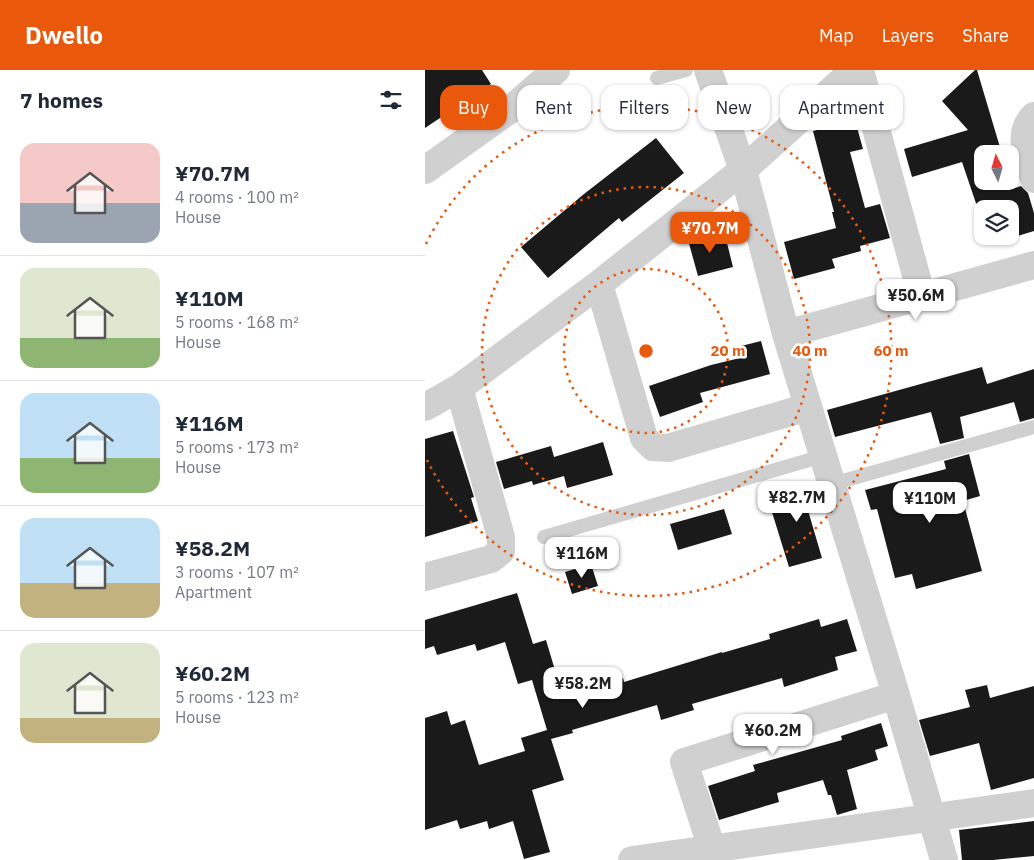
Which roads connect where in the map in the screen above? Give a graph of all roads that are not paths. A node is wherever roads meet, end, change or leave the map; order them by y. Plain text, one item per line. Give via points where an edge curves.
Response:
1 (557, 70) edge
2 (685, 70) edge
3 (708, 70) edge
4 (854, 70) edge
5 (860, 70) edge
6 (657, 78) dead end
7 (1034, 116) edge
8 (425, 170) edge
9 (743, 170) junction
10 (1034, 179) edge
11 (1034, 265) edge
12 (599, 284) junction
13 (922, 297) junction
14 (786, 334) junction
15 (459, 388) junction
16 (425, 407) edge
17 (808, 407) junction
18 (1034, 427) edge
19 (823, 456) junction
20 (832, 484) junction
21 (544, 537) dead end
22 (425, 578) edge
23 (896, 695) junction
24 (1034, 803) edge
25 (931, 818) junction
26 (712, 849) junction
27 (632, 860) edge
28 (944, 860) edge

1 - 8 street via 511,109
2 - 6 lane
3 - 9 street
4 - 9 street
5 - 13 street
7 - 10 street via 1023,142
9 - 12 street
9 - 14 street
11 - 13 street
12 - 15 street
12 - 17 street via 644,438 653,447 668,448
13 - 14 street
14 - 17 street
15 - 16 street
15 - 22 street via 501,537 501,551 491,559
17 - 19 street
18 - 20 lane
19 - 20 street
19 - 21 lane
20 - 23 street
23 - 25 street
23 - 26 street via 684,762
24 - 25 street
25 - 26 street
25 - 28 street
26 - 27 street

